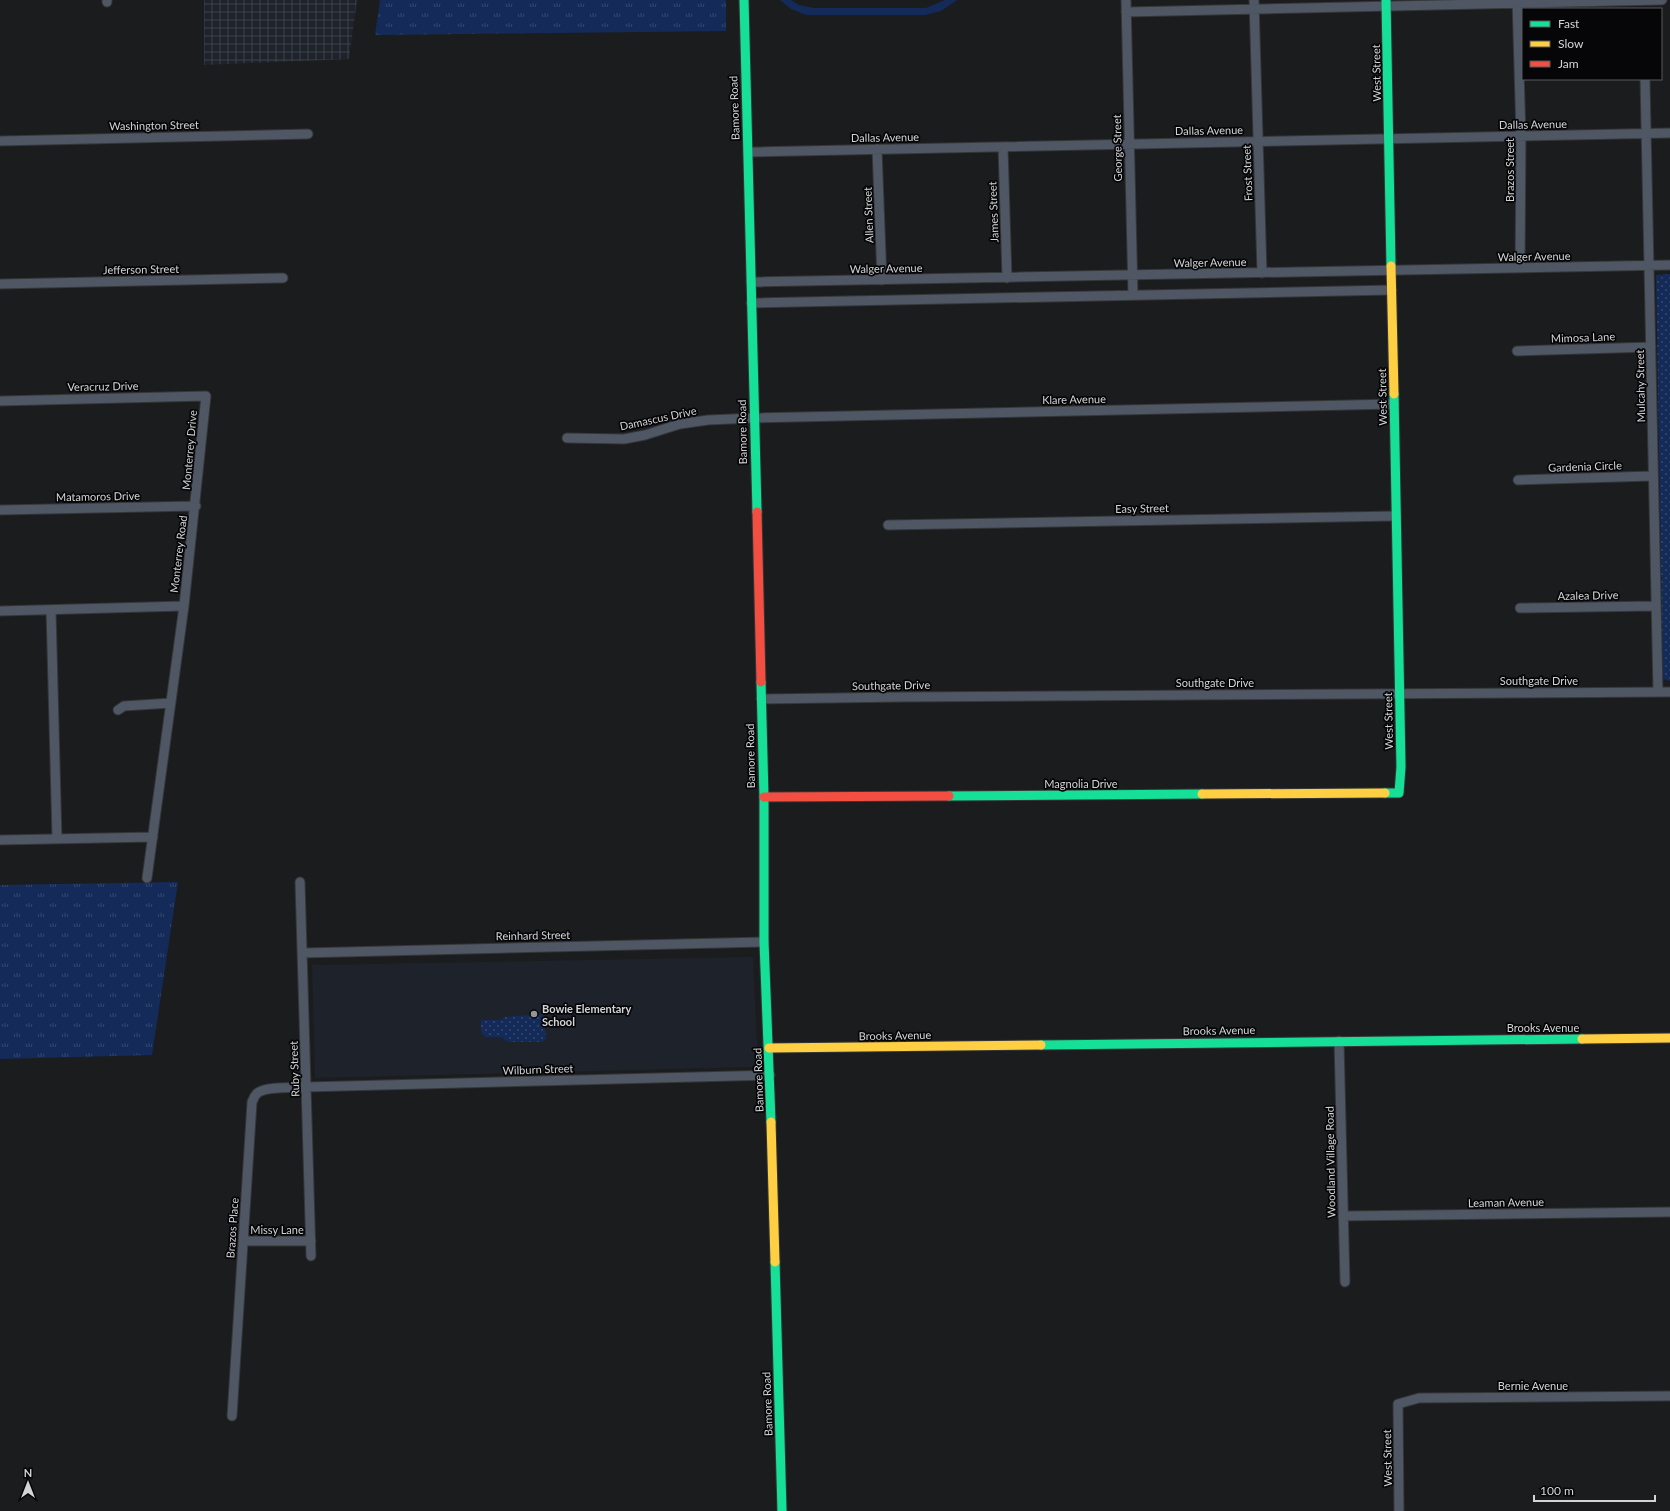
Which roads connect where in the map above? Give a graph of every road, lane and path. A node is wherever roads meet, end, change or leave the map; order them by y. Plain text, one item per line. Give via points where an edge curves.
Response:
1 (744, 0) edge
2 (1126, 0) edge
3 (1644, 0) edge
4 (1662, 0) edge
5 (1517, 2) edge
6 (1386, 3) edge
7 (1254, 5) edge
8 (1126, 12) junction
9 (1645, 80) edge
10 (1670, 133) edge
11 (308, 134) dead end
12 (1646, 134) junction
13 (1521, 136) junction
14 (1389, 139) junction
15 (0, 141) edge
16 (1258, 141) junction
17 (1129, 144) junction
18 (1003, 146) junction
19 (877, 149) junction
20 (748, 152) junction
21 (1670, 265) edge
22 (1650, 266) junction
23 (1520, 268) junction
24 (1392, 270) junction
25 (1262, 273) junction
26 (1133, 275) junction
27 (284, 278) dead end
28 (1007, 278) junction
29 (882, 280) junction
30 (751, 282) junction
31 (0, 284) edge
32 (1392, 290) junction
33 (1134, 296) junction
34 (751, 303) junction
35 (1651, 347) junction
36 (1517, 351) dead end
37 (206, 396) joint
38 (0, 401) edge
39 (1394, 404) junction
40 (754, 418) junction
41 (567, 438) dead end
42 (1654, 476) junction
43 (1518, 480) dead end
44 (196, 506) junction
45 (0, 510) edge
46 (1396, 516) junction
47 (888, 525) dead end
48 (184, 606) junction
49 (1656, 606) junction
50 (1520, 608) dead end
51 (52, 610) junction
52 (0, 611) edge
53 (1658, 692) junction
54 (1670, 692) edge
55 (1400, 693) junction
56 (761, 699) junction
57 (171, 703) junction
58 (118, 710) dead end
59 (1399, 793) joint
60 (764, 797) junction
61 (152, 836) junction
62 (57, 839) junction
63 (0, 840) edge
64 (148, 878) dead end
65 (300, 882) dead end
66 (764, 942) junction
67 (302, 953) junction
68 (1670, 1038) edge
69 (1339, 1040) junction
70 (769, 1048) junction
71 (770, 1075) junction
72 (306, 1088) junction
73 (1670, 1212) edge
74 (1343, 1216) junction
75 (243, 1241) junction
76 (311, 1241) junction
77 (311, 1256) dead end
78 (1345, 1282) dead end
79 (1670, 1396) edge
80 (1398, 1404) joint
81 (232, 1416) dead end
82 (782, 1511) edge
83 (1400, 1511) edge

1 - 20 street, Bamore Road
2 - 8 street, George Street
3 - 4 street
3 - 5 street
5 - 6 street
5 - 13 street, Brazos Street
6 - 7 street
6 - 14 street, West Street
7 - 8 street
7 - 16 street, Frost Street
8 - 17 street, George Street
9 - 12 street, Mulcahy Street
10 - 12 street, Dallas Avenue
11 - 15 street, Washington Street
12 - 13 street, Dallas Avenue
12 - 22 street, Mulcahy Street
13 - 14 street, Dallas Avenue
13 - 23 street, Brazos Street
14 - 16 street, Dallas Avenue
14 - 24 street, West Street
16 - 17 street, Dallas Avenue
16 - 25 street, Frost Street
17 - 18 street, Dallas Avenue
17 - 26 street, George Street
18 - 19 street, Dallas Avenue
18 - 28 street, James Street
19 - 20 street, Dallas Avenue
19 - 29 street, Allen Street
20 - 30 street, Bamore Road
21 - 22 street, Walger Avenue
22 - 23 street, Walger Avenue
22 - 35 street, Mulcahy Street
23 - 24 street, Walger Avenue
24 - 25 street, Walger Avenue
24 - 32 street, West Street
25 - 26 street, Walger Avenue
26 - 28 street, Walger Avenue
26 - 33 street, George Street
27 - 31 street, Jefferson Street
28 - 29 street, Walger Avenue
29 - 30 street, Walger Avenue
30 - 34 street, Bamore Road
32 - 33 street
32 - 39 street, West Street
33 - 34 street
34 - 40 street, Bamore Road
35 - 36 street, Mimosa Lane
35 - 42 street, Mulcahy Street
37 - 38 street, Veracruz Drive
37 - 44 street, Monterrey Drive
39 - 40 street, Klare Avenue
39 - 46 street, West Street
40 - 41 street, Damascus Drive via 680,424 624,439
40 - 56 street, Bamore Road
42 - 43 street, Gardenia Circle
42 - 49 street, Mulcahy Street
44 - 45 street, Matamoros Drive
44 - 48 street, Monterrey Road
46 - 47 street, Easy Street
46 - 55 street, West Street
48 - 51 street
48 - 57 street, Monterrey Road
49 - 50 street, Azalea Drive
49 - 53 street, Mulcahy Street
51 - 52 street
51 - 62 street
53 - 54 street, Southgate Drive
53 - 55 street, Southgate Drive
55 - 56 street, Southgate Drive
55 - 59 street, West Street
56 - 60 street, Bamore Road
57 - 58 street via 124,706
57 - 61 street, Monterrey Road
59 - 60 street, Magnolia Drive
60 - 66 street, Bamore Road
61 - 62 street
61 - 64 street, Monterrey Road
62 - 63 street
65 - 67 street, Ruby Street
66 - 67 street, Reinhard Street
66 - 70 street, Bamore Road
67 - 72 street, Ruby Street
68 - 69 street, Brooks Avenue
69 - 70 street, Brooks Avenue
69 - 74 street, Woodland Village Road
70 - 71 street, Bamore Road
71 - 72 street, Wilburn Street
71 - 82 street, Bamore Road
72 - 75 street, Brazos Place via 260,1091 252,1102
72 - 76 street, Ruby Street
73 - 74 street, Leaman Avenue
74 - 78 street, Woodland Village Road
75 - 76 street, Missy Lane
75 - 81 street, Brazos Place
76 - 77 street, Ruby Street
79 - 80 street, Bernie Avenue via 1420,1398
80 - 83 street, West Street

